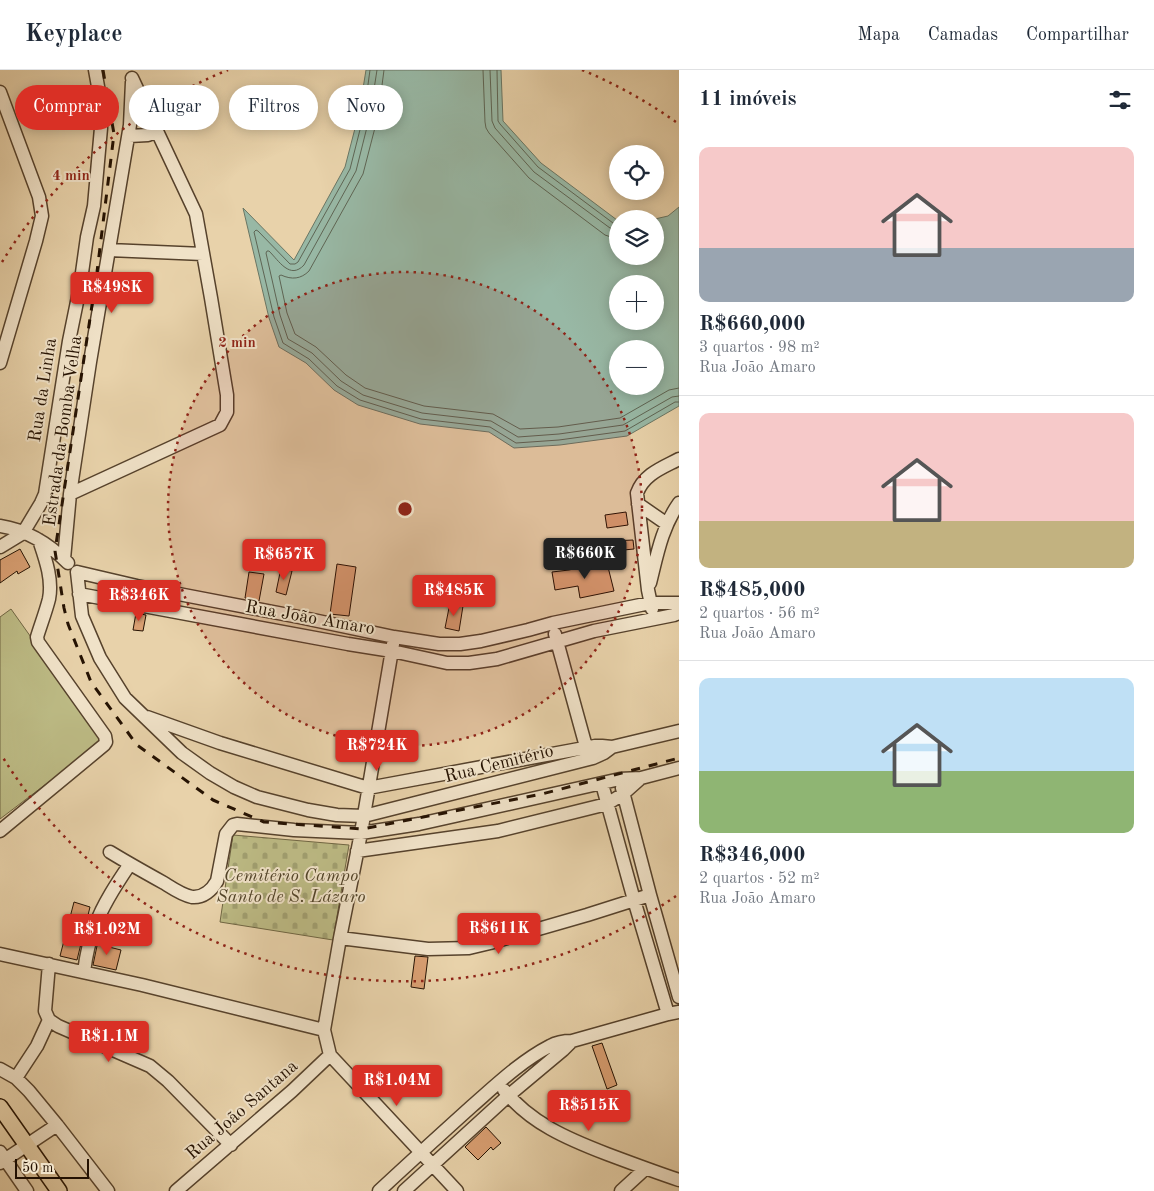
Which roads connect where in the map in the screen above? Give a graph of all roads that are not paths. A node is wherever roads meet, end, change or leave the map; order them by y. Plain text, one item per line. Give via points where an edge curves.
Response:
1 (95, 70) edge
2 (132, 74) edge
3 (0, 92) edge
4 (6, 126) edge
5 (156, 132) junction
6 (129, 136) junction
7 (109, 250) junction
8 (203, 254) junction
9 (0, 363) edge
10 (679, 459) edge
11 (70, 494) junction
12 (638, 504) junction
13 (679, 504) edge
14 (667, 524) junction
15 (0, 526) edge
16 (23, 533) junction
17 (39, 540) junction
18 (0, 547) edge
19 (64, 559) junction
20 (77, 572) junction
21 (79, 594) junction
22 (649, 596) junction
23 (679, 603) edge
24 (679, 613) edge
25 (655, 619) junction
26 (552, 623) junction
27 (394, 637) junction
28 (556, 641) junction
29 (392, 651) junction
30 (143, 715) junction
31 (679, 731) edge
32 (588, 753) junction
33 (679, 769) edge
34 (641, 778) junction
35 (620, 779) junction
36 (602, 784) junction
37 (368, 788) junction
38 (624, 794) junction
39 (607, 804) junction
40 (364, 816) junction
41 (0, 831) edge
42 (361, 833) junction
43 (357, 851) junction
44 (110, 852) dead end
45 (130, 864) junction
46 (650, 895) junction
47 (634, 900) junction
48 (340, 938) junction
49 (0, 954) edge
50 (49, 964) junction
51 (84, 972) junction
52 (676, 978) edge
53 (658, 981) junction
54 (679, 997) edge
55 (674, 1013) edge
56 (49, 1020) junction
57 (324, 1030) junction
58 (572, 1041) junction
59 (330, 1055) junction
60 (0, 1069) edge
61 (16, 1078) junction
62 (498, 1083) junction
63 (508, 1096) junction
64 (0, 1107) edge
65 (57, 1125) junction
66 (231, 1145) junction
67 (27, 1146) junction
68 (420, 1152) junction
69 (2, 1158) edge
70 (433, 1165) junction
71 (645, 1169) junction
72 (679, 1180) edge
73 (27, 1191) edge
74 (59, 1191) edge
75 (108, 1191) edge
76 (176, 1191) edge
77 (379, 1191) edge
78 (404, 1191) edge
79 (457, 1191) edge
80 (621, 1191) edge

1 - 16 street, Rua da Linha via 101,103 101,128 94,206 45,494
2 - 5 street
2 - 6 street, Estrada da Bomba Velha
3 - 4 street
4 - 9 street via 39,197 42,216
5 - 6 street
5 - 8 street via 196,214
6 - 7 street, Estrada da Bomba Velha
7 - 8 street
7 - 11 street, Estrada da Bomba Velha
8 - 11 street via 227,395 227,412 220,425
10 - 12 street via 644,480 637,493
11 - 19 street, Estrada da Bomba Velha
12 - 14 street
12 - 22 street
13 - 14 street
14 - 22 street
15 - 16 street
16 - 17 street
16 - 18 street
17 - 19 street
17 - 41 street via 50,592 38,642 105,736 106,742
19 - 20 street
20 - 21 street, Rua Cemitério
20 - 27 street, Rua João Amaro
21 - 29 street, Rua João Amaro
21 - 30 street, Rua Cemitério via 82,616 100,658 125,698
22 - 23 street, Rua João Amaro
22 - 25 street
22 - 26 street, Rua João Amaro
24 - 25 street, Rua João Amaro
25 - 28 street, Rua João Amaro
26 - 27 street, Rua João Amaro via 460,644
26 - 28 street
27 - 29 street
28 - 29 street, Rua João Amaro via 497,659 469,663 448,663
28 - 32 street
29 - 37 street
30 - 37 street via 220,743
30 - 40 street, Rua Cemitério via 182,752 234,787 257,797 308,810
31 - 32 street, Rua Cemitério via 612,747 599,756
32 - 37 street
32 - 40 street, Rua Cemitério via 528,775
33 - 34 street
34 - 35 street
34 - 38 street
35 - 36 street
35 - 38 street
36 - 39 street
36 - 42 street via 419,824
37 - 40 street
38 - 39 street
38 - 46 street
39 - 43 street via 498,831
39 - 47 street
40 - 42 street
42 - 43 street
42 - 45 street via 233,825 226,834 217,881 214,887 200,896 177,890
43 - 48 street
44 - 45 street
45 - 51 street via 95,925
46 - 47 street
46 - 52 street
47 - 48 street via 469,948 428,949
47 - 53 street
48 - 57 street
49 - 50 street
50 - 51 street
50 - 56 street via 45,1012
51 - 57 street
52 - 53 street
52 - 54 street
53 - 55 street
55 - 58 street
56 - 61 street
56 - 66 street via 150,1066
57 - 59 street
58 - 62 street via 550,1046
58 - 63 street
59 - 66 street, Rua João Santana
59 - 68 street
60 - 61 street
61 - 65 street
62 - 63 street
62 - 68 street
63 - 70 street
63 - 71 street via 556,1133
64 - 67 main road
65 - 67 street
65 - 75 street
66 - 76 street, Rua João Santana
67 - 69 street
67 - 74 main road
68 - 70 street
68 - 77 street
69 - 73 street
70 - 78 street
70 - 79 street
71 - 72 street
71 - 80 street

